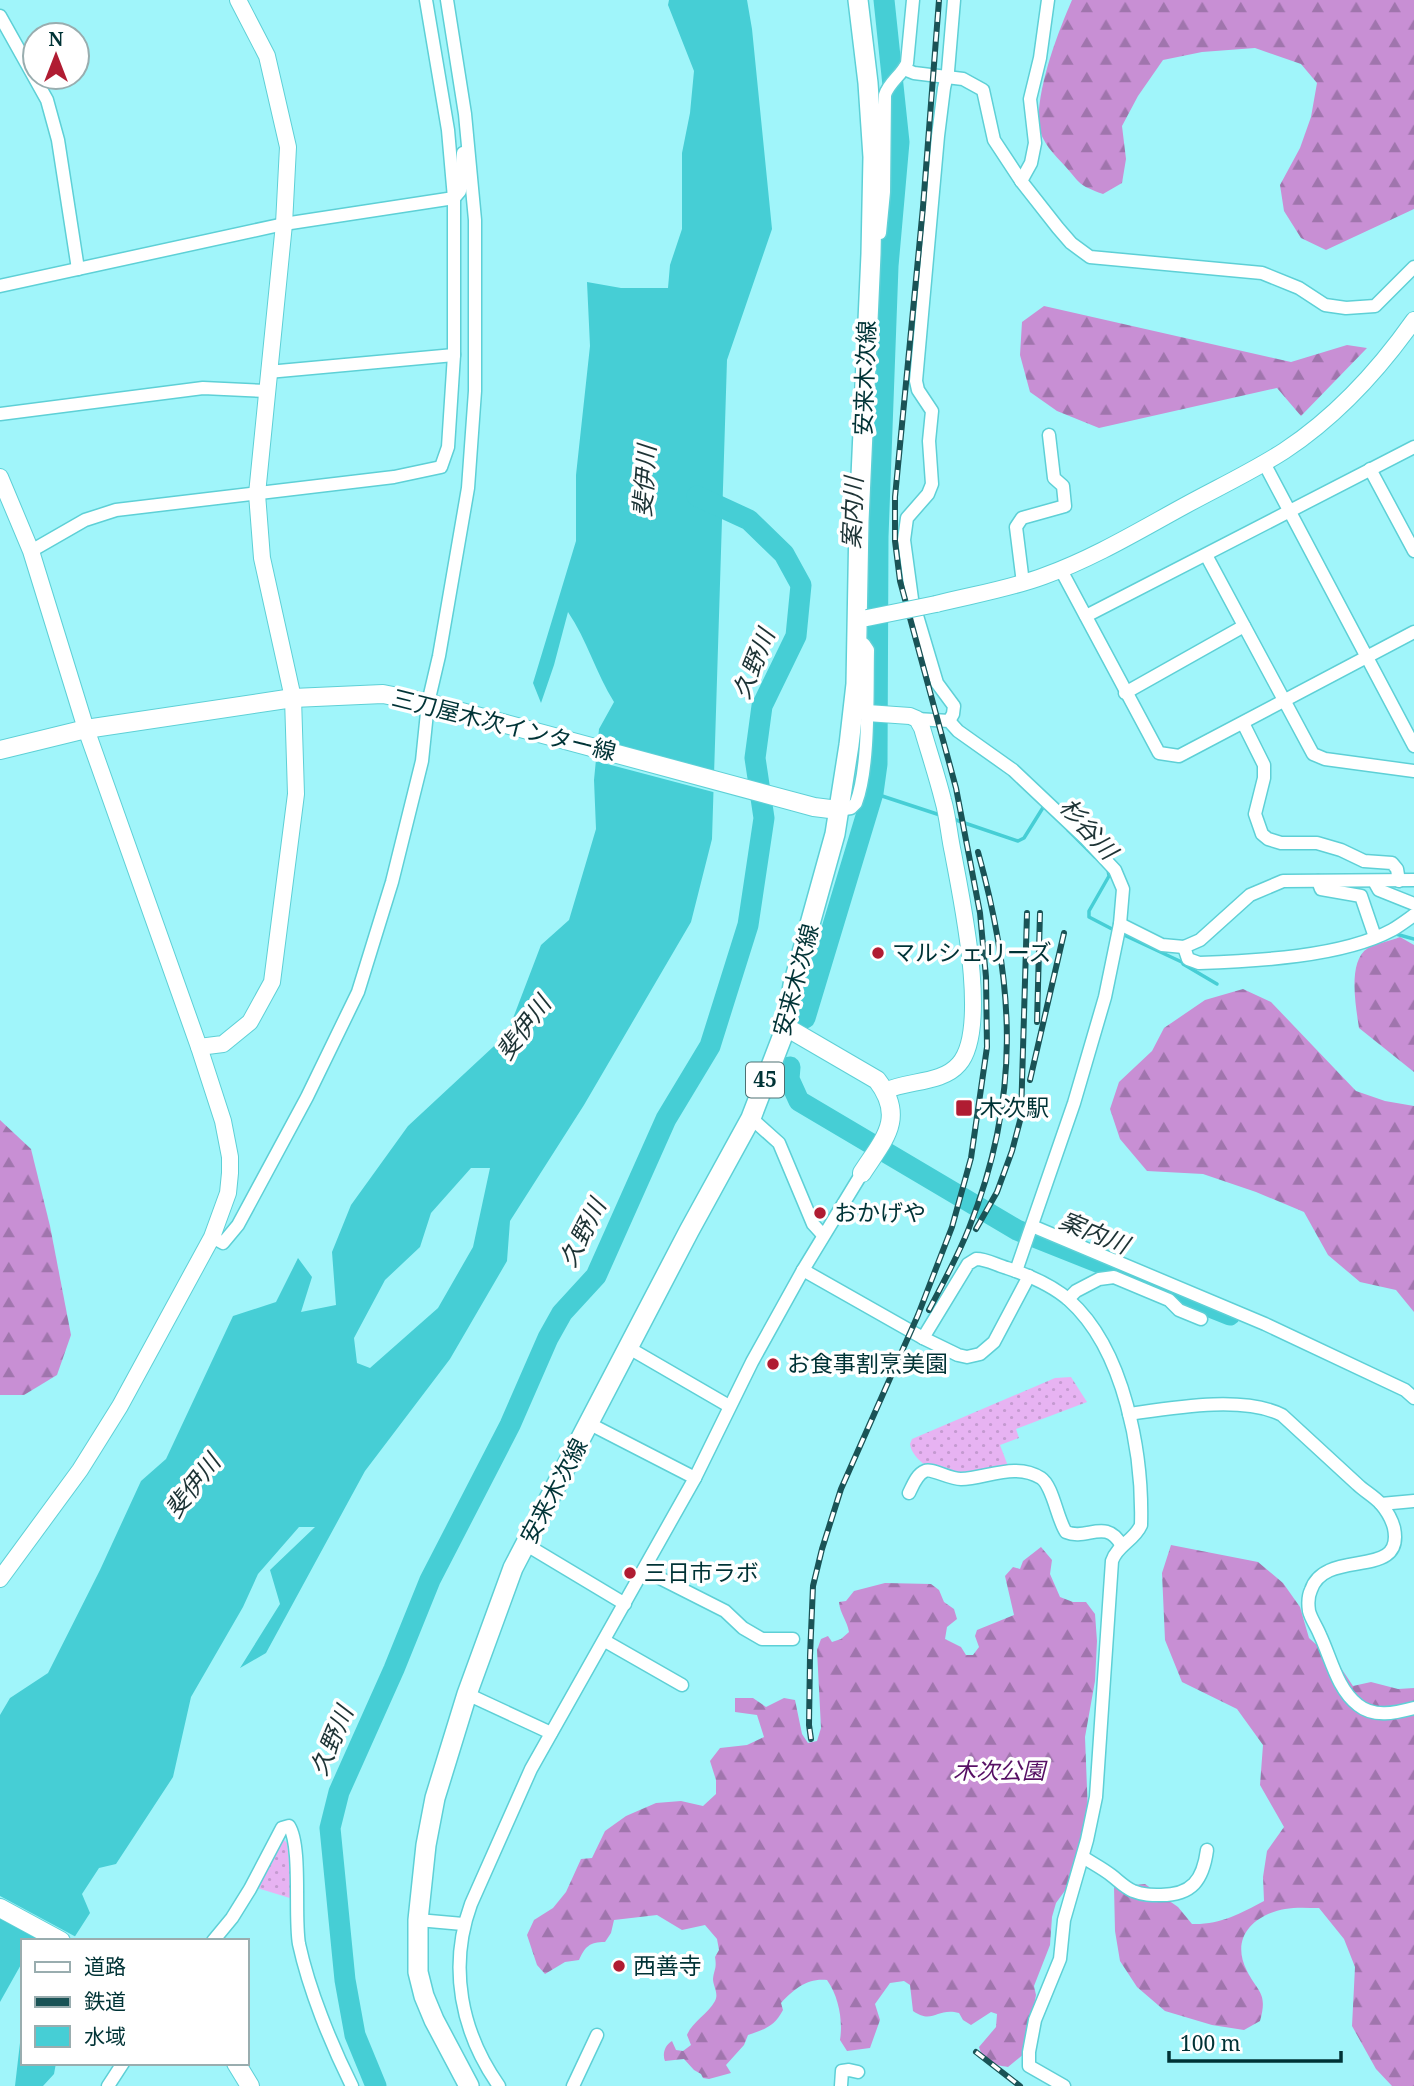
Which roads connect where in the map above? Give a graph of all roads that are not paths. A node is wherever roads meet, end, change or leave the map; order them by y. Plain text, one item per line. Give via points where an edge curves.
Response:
1 (238, 0) edge
2 (426, 0) edge
3 (447, 0) edge
4 (858, 0) edge
5 (913, 0) edge
6 (954, 0) edge
7 (1048, 0) edge
8 (0, 16) edge
9 (903, 70) junction
10 (947, 76) junction
11 (465, 114) junction
12 (1021, 181) junction
13 (454, 198) junction
14 (284, 224) junction
15 (870, 254) junction
16 (1414, 267) edge
17 (78, 269) junction
18 (0, 286) edge
19 (1414, 320) edge
20 (454, 355) junction
21 (268, 372) junction
22 (266, 391) junction
23 (0, 414) edge
24 (1049, 436) dead end
25 (1414, 447) edge
26 (1264, 463) junction
27 (1370, 470) junction
28 (0, 477) edge
29 (257, 494) junction
30 (1290, 511) junction
31 (31, 551) junction
32 (1414, 551) edge
33 (1206, 555) junction
34 (1061, 570) junction
35 (1023, 583) junction
36 (1086, 616) junction
37 (862, 619) junction
38 (1244, 626) junction
39 (1414, 632) edge
40 (857, 644) junction
41 (1367, 658) junction
42 (1125, 693) junction
43 (293, 698) junction
44 (1284, 701) junction
45 (435, 706) junction
46 (875, 713) junction
47 (917, 719) junction
48 (949, 721) junction
49 (1243, 723) junction
50 (86, 729) junction
51 (1414, 746) edge
52 (0, 750) edge
53 (1414, 771) edge
54 (838, 810) junction
55 (1414, 880) edge
56 (1318, 881) junction
57 (1374, 881) junction
58 (1399, 881) junction
59 (1414, 904) edge
60 (1414, 915) edge
61 (1120, 924) junction
62 (1375, 937) junction
63 (1184, 947) junction
64 (786, 1027) junction
65 (200, 1047) junction
66 (885, 1091) junction
67 (751, 1118) junction
68 (862, 1172) joint
69 (1030, 1232) junction
70 (823, 1235) junction
71 (212, 1237) junction
72 (803, 1270) junction
73 (1016, 1271) junction
74 (1123, 1273) junction
75 (1029, 1276) junction
76 (1068, 1299) junction
77 (1201, 1319) dead end
78 (922, 1338) junction
79 (629, 1348) junction
80 (1414, 1398) edge
81 (729, 1406) junction
82 (1129, 1414) junction
83 (590, 1424) junction
84 (695, 1478) junction
85 (909, 1493) dead end
86 (1414, 1501) edge
87 (1381, 1504) junction
88 (525, 1544) junction
89 (1122, 1546) junction
90 (644, 1570) junction
91 (0, 1579) edge
92 (625, 1604) junction
93 (793, 1639) dead end
94 (605, 1641) junction
95 (682, 1685) dead end
96 (467, 1694) junction
97 (1414, 1709) edge
98 (551, 1733) junction
99 (1207, 1850) dead end
100 (1083, 1857) junction
101 (0, 1908) edge
102 (418, 1920) junction
103 (463, 1924) junction
104 (57, 1939) edge
105 (215, 1939) edge
106 (597, 2035) dead end
107 (122, 2065) edge
108 (237, 2065) edge
109 (858, 2072) dead end
110 (108, 2086) edge
111 (250, 2086) edge
112 (352, 2086) edge
113 (469, 2086) edge
114 (499, 2086) edge
115 (573, 2086) edge
116 (841, 2086) edge
117 (1064, 2086) edge

1 - 14 street via 267,56 285,127
2 - 13 street via 448,130
3 - 11 street
4 - 15 main road, 安来木次線 / 45 via 873,157
5 - 9 street
6 - 10 street
7 - 12 street via 1030,99 1035,143
8 - 17 street via 47,100
9 - 10 street
9 - 15 street via 886,95 882,216 879,240
10 - 12 street via 983,90 994,140
10 - 48 street via 916,381 932,411 932,484 909,514 904,529 912,599 937,683 954,706
11 - 13 street via 460,191
11 - 45 street via 475,220 475,391 468,488 439,656
12 - 16 street via 1071,243 1090,257 1262,273 1325,305 1346,307 1376,306
13 - 14 street
13 - 20 street
14 - 17 street
14 - 21 street
15 - 37 main road, 安来木次線 / 45 via 859,521
17 - 18 street
19 - 26 street via 1353,394 1306,435
20 - 21 street
20 - 29 street via 448,447 441,467
21 - 22 street
22 - 23 street via 203,388
22 - 29 street
24 - 35 street via 1054,478 1063,486 1065,506 1017,522
25 - 27 street
26 - 30 street
26 - 34 street
27 - 30 street
27 - 32 street
28 - 31 street
29 - 31 street via 116,510 85,520
29 - 43 street via 262,558
30 - 33 street
30 - 41 street
31 - 50 street
33 - 36 street
33 - 38 street
34 - 35 street
34 - 36 street
35 - 37 street, bridge
36 - 42 street
37 - 40 main road, 安来木次線 / 45
38 - 42 street
38 - 44 street
39 - 41 street
40 - 46 street via 868,650
40 - 54 main road, 安来木次線 / 45 via 849,745
41 - 44 street
41 - 51 street
42 - 49 street via 1159,753 1179,756
43 - 45 main road, 三刀屋木次インター線 via 383,694
43 - 50 main road, 三刀屋木次インター線
43 - 65 street via 296,794 272,982 250,1022 223,1044
44 - 49 street
44 - 53 street via 1313,754
45 - 54 main road, 三刀屋木次インター線
45 - 71 street via 392,882 358,992 238,1225 223,1243
46 - 47 street
46 - 54 street via 858,799 851,808
47 - 48 street
47 - 66 street via 944,801 965,918 971,1026 967,1051 957,1067 942,1076
48 - 61 street via 1013,770 1115,870 1123,889
49 - 58 street via 1264,765 1255,814 1262,834 1281,843 1317,843 1364,861 1392,863
50 - 52 main road, 三刀屋木次インター線
50 - 65 street
54 - 64 main road, 安来木次線 / 45
55 - 58 street
56 - 57 street
56 - 62 street via 1321,889 1361,895
56 - 63 street via 1283,881 1261,889 1200,940
57 - 58 street
57 - 59 street via 1379,890
60 - 62 street
61 - 63 street via 1162,945
61 - 69 street via 1105,997
62 - 63 street via 1313,952 1222,962 1192,962
64 - 66 main road via 877,1080
64 - 67 main road, 安来木次線 / 45
65 - 71 street via 230,1157 228,1193
66 - 68 main road via 891,1122
67 - 70 street via 779,1143 813,1224
67 - 79 main road, 安来木次線 / 45
68 - 70 street
69 - 73 street
69 - 74 street
70 - 72 street
71 - 91 street via 103,1436
72 - 78 street
72 - 81 street
73 - 75 street
73 - 78 street via 985,1259 972,1260
74 - 76 street via 1099,1279
74 - 77 street
74 - 80 street via 1265,1324
75 - 76 street
75 - 78 street via 994,1342 980,1354 958,1355
76 - 82 street via 1110,1358
79 - 81 street
79 - 83 main road, 安来木次線 / 45
81 - 84 street
82 - 87 street via 1193,1405 1273,1410
82 - 89 street via 1141,1525
83 - 84 street
83 - 88 main road, 安来木次線 / 45
84 - 90 street
85 - 89 street via 924,1471 949,1479 1017,1471 1040,1477 1047,1484 1066,1532 1097,1529 1111,1534
86 - 87 street
87 - 97 street via 1394,1527 1390,1551 1378,1560 1323,1572 1308,1596 1309,1611 1336,1674 1359,1706 1387,1714
88 - 92 street
88 - 96 main road, 安来木次線 / 45
89 - 100 street via 1112,1561 1096,1797
90 - 92 street
90 - 93 street via 725,1611 762,1639
92 - 94 street
94 - 95 street
94 - 98 street
96 - 98 street
96 - 102 main road, 安来木次線 / 45 via 435,1798
98 - 103 street via 512,1809
99 - 100 street via 1198,1879 1174,1895 1138,1893
100 - 117 street via 1064,1920 1060,1959 1035,2020 1029,2052 1030,2066
101 - 104 main road
102 - 103 street
102 - 113 main road, 安来木次線 / 45 via 418,1972 424,1996
103 - 114 street via 463,2012 480,2057
105 - 112 street via 287,1826 295,1845 300,1945 333,2048
106 - 115 street
107 - 110 street
108 - 111 main road
109 - 116 street via 842,2071

